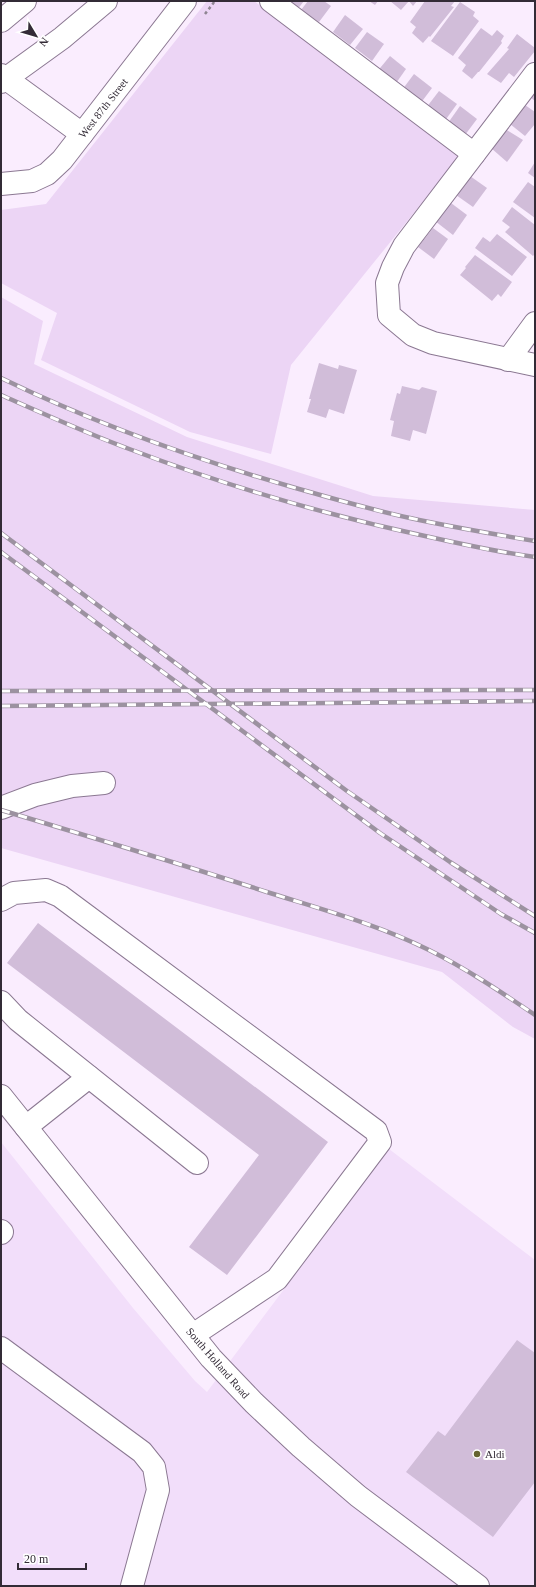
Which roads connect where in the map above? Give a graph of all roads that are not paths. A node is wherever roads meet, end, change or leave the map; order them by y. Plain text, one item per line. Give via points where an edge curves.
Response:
1 (25, 1) edge
2 (106, 1) edge
3 (185, 1) edge
4 (271, 1) edge
5 (1, 21) edge
6 (535, 74) edge
7 (3, 78) edge
8 (82, 134) junction
9 (474, 154) junction
10 (1, 184) edge
11 (535, 323) edge
12 (508, 360) junction
13 (535, 365) edge
14 (104, 783) dead end
15 (1, 808) edge
16 (1, 900) edge
17 (1, 1002) edge
18 (89, 1077) junction
19 (1, 1096) edge
20 (26, 1127) junction
21 (197, 1163) dead end
22 (193, 1335) junction
23 (1, 1348) edge
24 (132, 1586) edge
25 (478, 1586) edge

1 - 5 main road
2 - 7 main road via 62,38
3 - 8 main road, West 87th Street
4 - 9 main road
6 - 9 main road
7 - 8 main road
8 - 10 main road, West 87th Street via 62,160 47,174 32,180
9 - 12 main road via 401,251 387,283 389,315 413,335 433,343
11 - 12 main road
12 - 13 main road
14 - 15 main road via 72,786
16 - 22 main road via 14,893 46,890 60,896 376,1130 380,1142 277,1279
17 - 18 main road via 18,1020
18 - 20 main road
18 - 21 main road
19 - 20 main road, South Holland Road
20 - 22 main road, South Holland Road
22 - 25 main road, South Holland Road via 254,1403 301,1447 358,1496
23 - 24 main road via 142,1452 154,1467 158,1490

